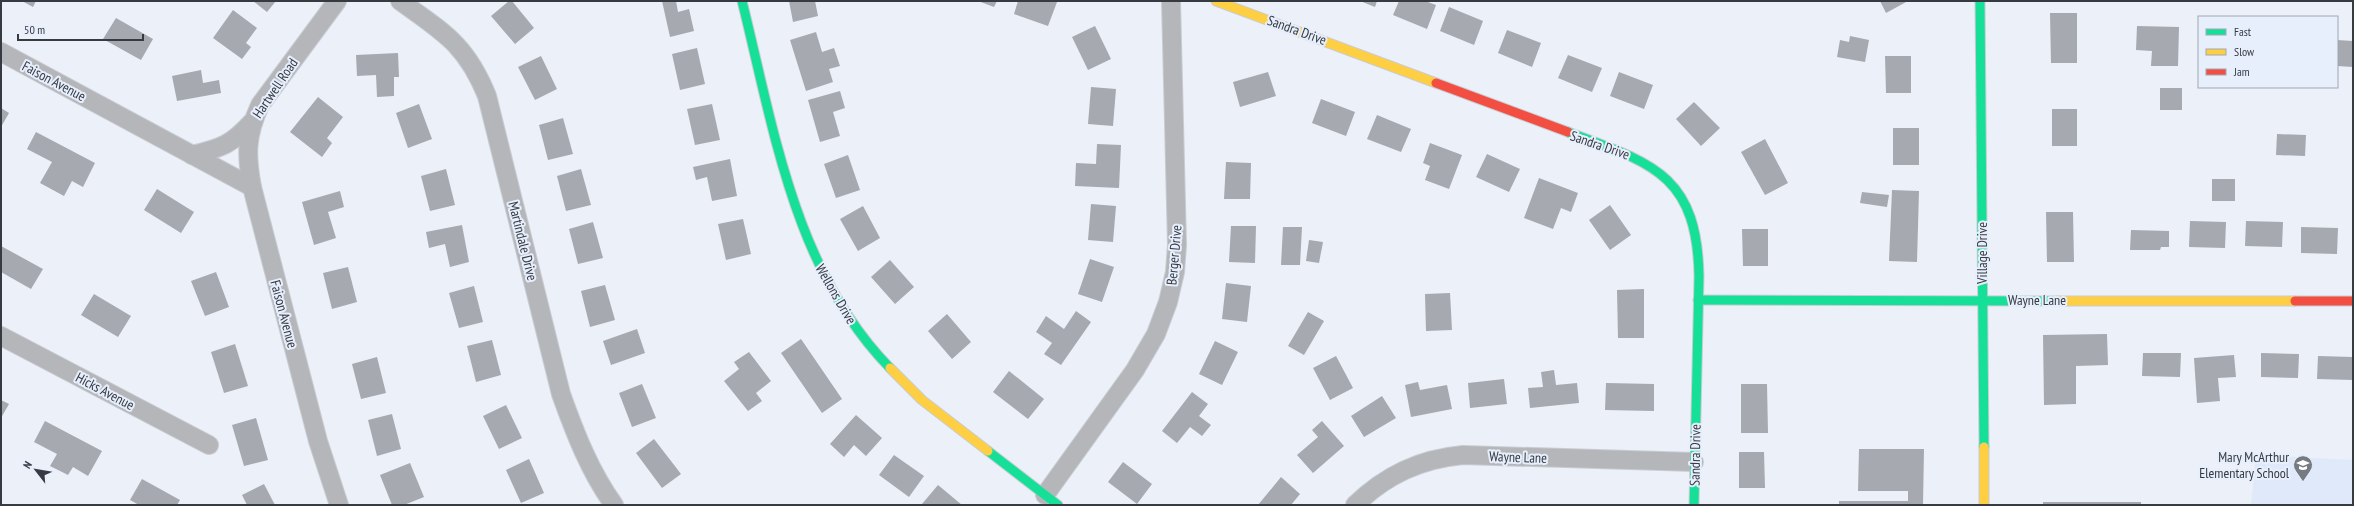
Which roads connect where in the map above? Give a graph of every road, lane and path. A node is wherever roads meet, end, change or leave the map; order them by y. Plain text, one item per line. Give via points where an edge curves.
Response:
1 (338, 1) edge
2 (400, 1) edge
3 (742, 1) edge
4 (1171, 1) edge
5 (1216, 1) edge
6 (1980, 1) edge
7 (1, 52) edge
8 (253, 122) junction
9 (192, 155) junction
10 (252, 187) junction
11 (1982, 299) junction
12 (1698, 300) junction
13 (2353, 301) edge
14 (1, 336) edge
15 (209, 445) dead end
16 (1694, 462) junction
17 (1051, 500) edge
18 (339, 505) edge
19 (614, 505) edge
20 (1355, 505) edge
21 (1694, 505) edge
22 (1984, 505) edge

1 - 8 street, Hartwell Road via 260,105
2 - 19 street, Martindale Drive via 454,41 467,55 487,96 561,394 592,468
3 - 17 street, Wellons Drive via 790,193 804,233 836,298 871,348 922,400
4 - 17 street, Berger Drive via 1178,245 1168,302 1156,334 1135,370
5 - 12 street, Sandra Drive via 1635,157 1652,166 1678,193 1692,220 1699,262
6 - 11 street, Village Drive
7 - 9 street, Faison Avenue
8 - 9 street via 236,139 216,150
8 - 10 street, Hartwell Road via 248,140 247,159
9 - 10 street, Faison Avenue
10 - 18 street, Faison Avenue via 318,441
11 - 12 street, Wayne Lane
11 - 13 street, Wayne Lane
11 - 22 street, Village Drive
12 - 16 street, Sandra Drive
14 - 15 street, Hicks Avenue
16 - 20 street, Wayne Lane via 1463,455 1444,457 1418,463 1394,474
16 - 21 street, Sandra Drive

